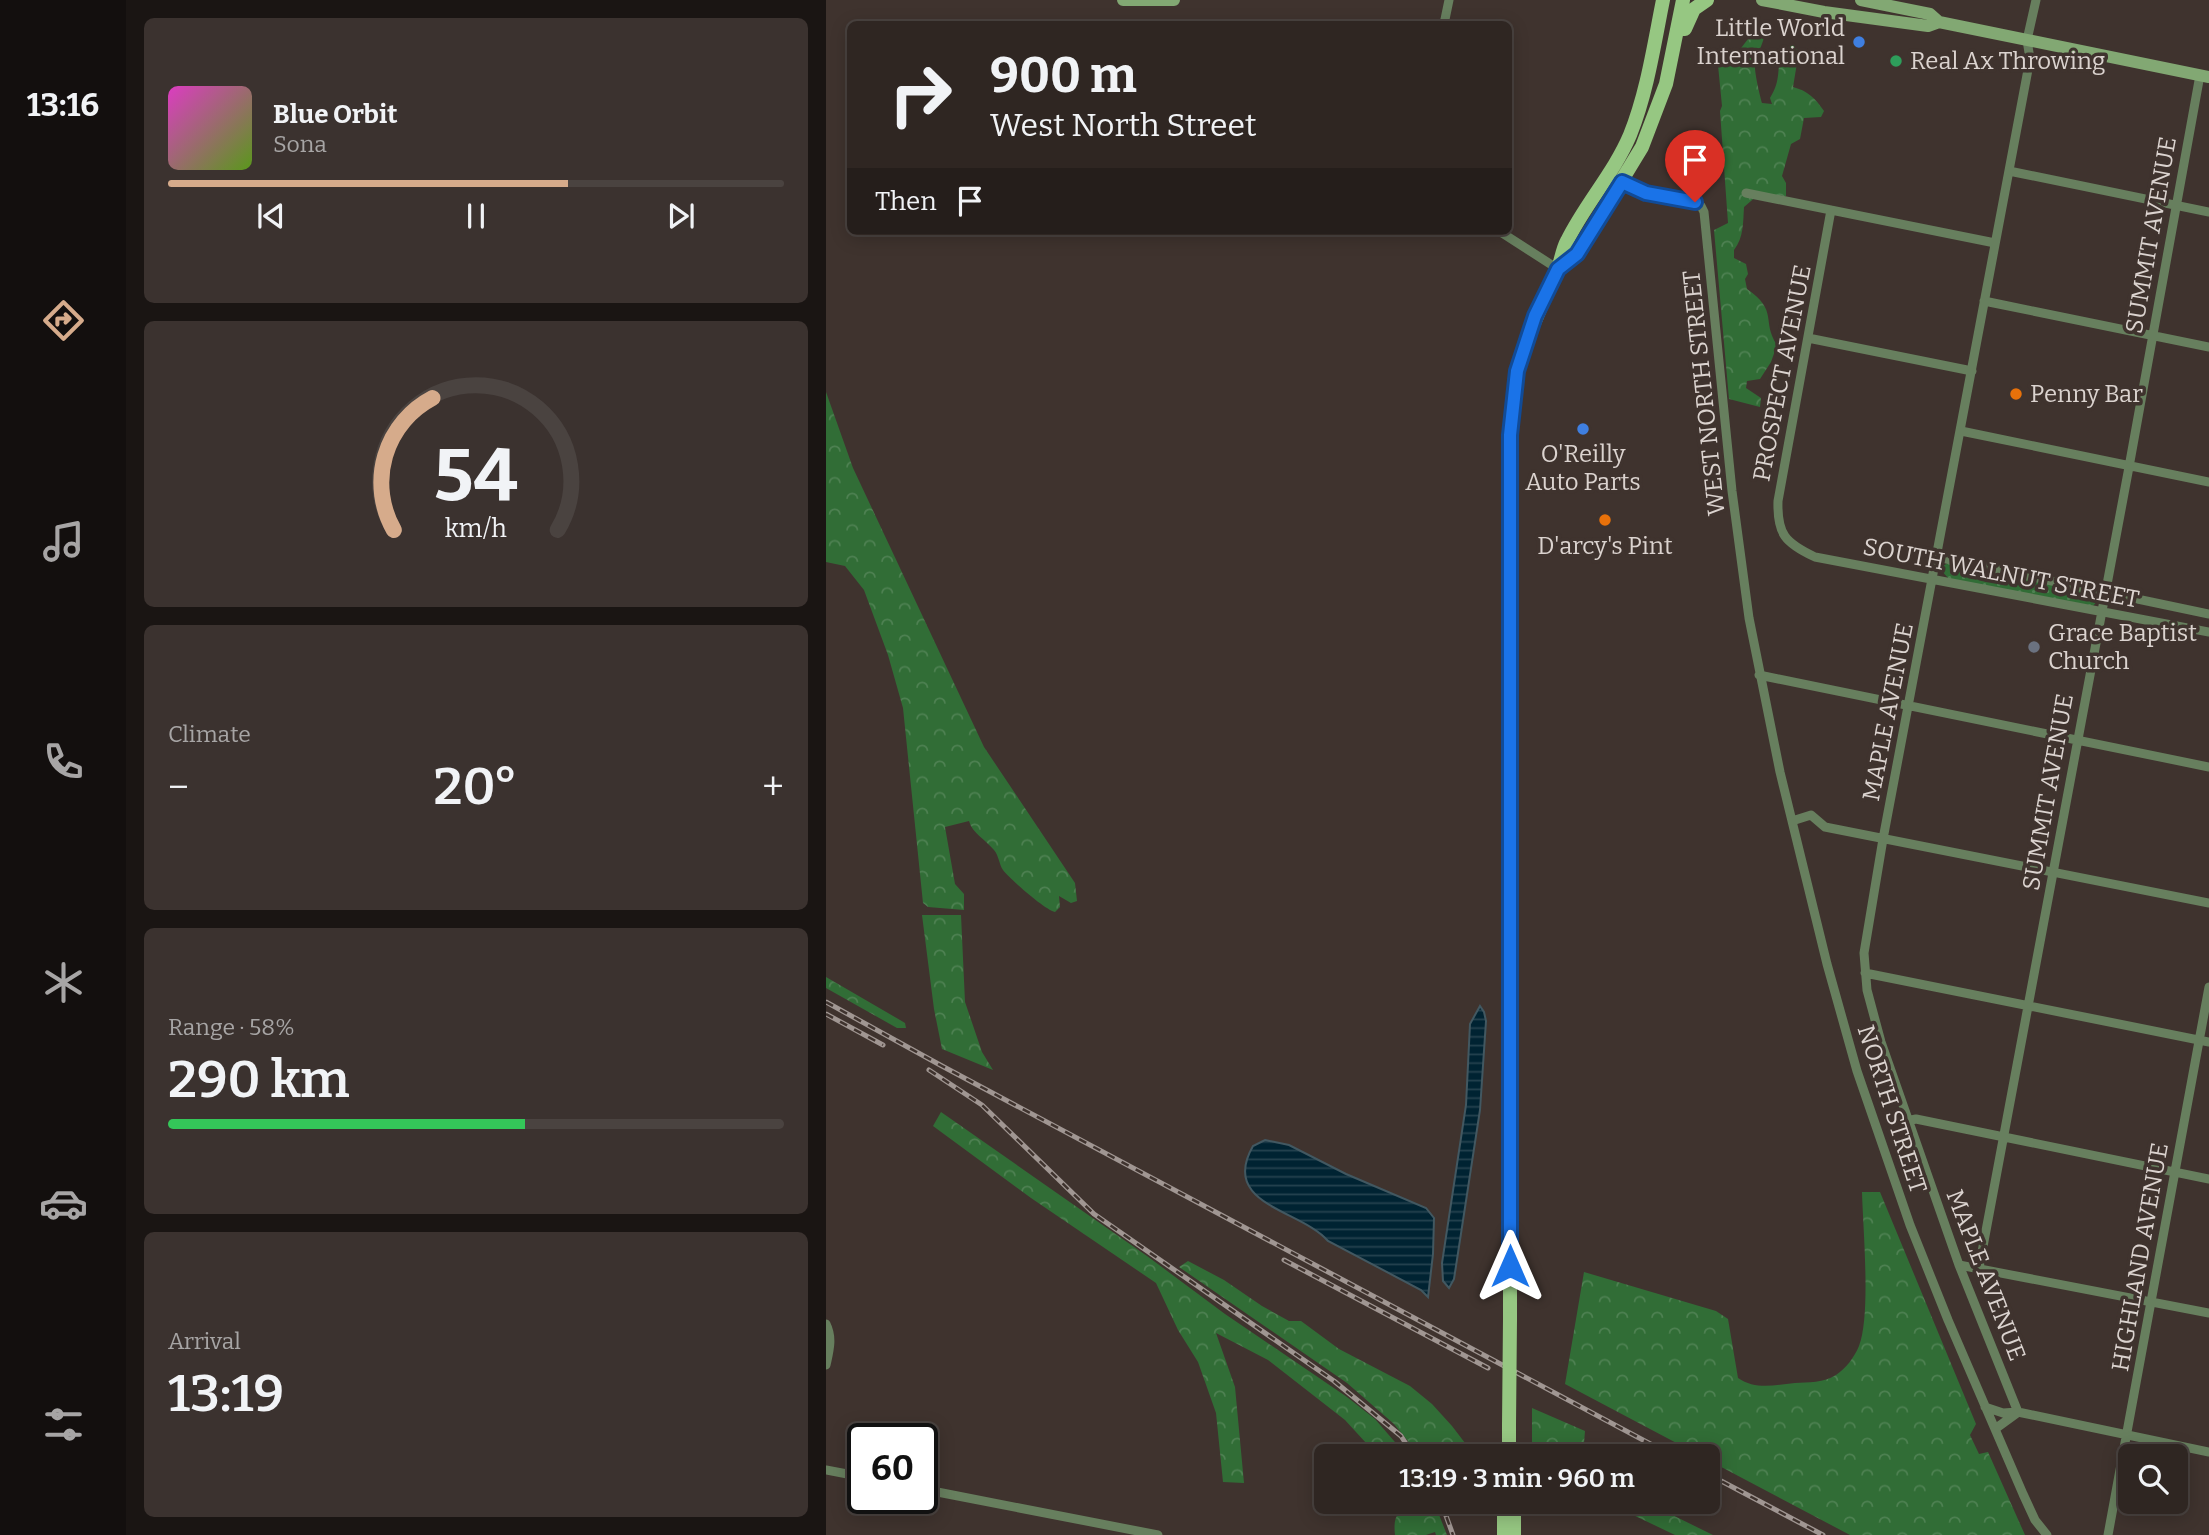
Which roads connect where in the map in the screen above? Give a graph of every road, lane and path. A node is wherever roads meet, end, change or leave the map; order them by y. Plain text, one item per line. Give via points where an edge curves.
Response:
1 (1123, 0) edge
2 (1174, 0) edge
3 (1449, 0) edge
4 (1651, 0) edge
5 (1663, 0) edge
6 (1684, 0) edge
7 (1707, 0) edge
8 (1762, 0) edge
9 (1861, 0) edge
10 (2036, 0) edge
11 (1659, 19) junction
12 (1445, 21) edge
13 (1938, 22) junction
14 (2027, 40) junction
15 (2204, 76) edge
16 (1667, 78) junction
17 (2009, 171) junction
18 (1608, 174) junction
19 (1622, 182) junction
20 (1746, 194) dead end
21 (2177, 206) junction
22 (1831, 209) junction
23 (2209, 212) edge
24 (1505, 235) edge
25 (1995, 243) junction
26 (1558, 269) junction
27 (1984, 300) junction
28 (2152, 336) junction
29 (1808, 338) junction
30 (2209, 347) edge
31 (1972, 371) junction
32 (1961, 431) junction
33 (2129, 467) junction
34 (2209, 482) edge
35 (1788, 542) joint
36 (1937, 557) junction
37 (1933, 579) junction
38 (2105, 593) junction
39 (2101, 612) junction
40 (2209, 614) edge
41 (2209, 632) edge
42 (1759, 675) junction
43 (1908, 706) junction
44 (2078, 741) junction
45 (2209, 767) edge
46 (1792, 821) junction
47 (1883, 839) junction
48 (2053, 873) junction
49 (2209, 903) edge
50 (1865, 972) junction
51 (2209, 986) edge
52 (2028, 1004) junction
53 (2199, 1040) junction
54 (2209, 1041) edge
55 (1907, 1121) junction
56 (2004, 1136) junction
57 (2175, 1171) junction
58 (2209, 1179) edge
59 (1959, 1265) junction
60 (1979, 1268) junction
61 (2151, 1302) junction
62 (2209, 1313) edge
63 (827, 1326) edge
64 (826, 1365) edge
65 (1985, 1407) junction
66 (2018, 1412) junction
67 (1995, 1429) junction
68 (2127, 1435) junction
69 (1509, 1444) edge
70 (2209, 1452) edge
71 (826, 1469) edge
72 (847, 1474) edge
73 (938, 1493) edge
74 (1504, 1514) edge
75 (1514, 1514) edge
76 (1105, 1530) edge
77 (1158, 1535) edge
78 (1504, 1535) edge
79 (1514, 1535) edge
80 (2047, 1535) edge
81 (2108, 1535) edge

1 - 2 main road
3 - 12 street
4 - 11 main road
5 - 11 main road
6 - 16 main road
7 - 16 main road via 1689,16 1676,68
8 - 13 main road via 1928,26
9 - 13 main road via 1930,14
10 - 14 street, MAPLE AVENUE
11 - 18 main road via 1637,115
13 - 14 main road
14 - 15 main road
14 - 17 street, MAPLE AVENUE via 2030,58
15 - 21 street, SUMMIT AVENUE
16 - 19 main road via 1651,128
17 - 21 street
17 - 25 street, MAPLE AVENUE
18 - 19 street, WEST NORTH STREET
18 - 26 main road via 1566,242
19 - 26 main road via 1577,254
19 - 42 street, WEST NORTH STREET via 1646,193 1695,202 1704,212 1738,541
20 - 22 street
21 - 23 street
21 - 28 street, SUMMIT AVENUE
22 - 25 street
22 - 29 street, PROSPECT AVENUE
24 - 26 street
25 - 27 street, MAPLE AVENUE
26 - 69 main road, bridge via 1525,343 1510,420
27 - 28 street
27 - 31 street, MAPLE AVENUE
28 - 30 street
28 - 33 street, SUMMIT AVENUE
29 - 31 street
29 - 35 street, PROSPECT AVENUE via 1778,501 1779,527
31 - 32 street, MAPLE AVENUE
32 - 33 street
32 - 36 street, MAPLE AVENUE
33 - 34 street
33 - 38 street, SUMMIT AVENUE
35 - 37 street, SOUTH WALNUT STREET via 1815,556
36 - 37 street, MAPLE AVENUE
36 - 38 street, SOUTH WALNUT STREET
37 - 39 street, SOUTH WALNUT STREET
37 - 43 street, MAPLE AVENUE
38 - 39 street, SUMMIT AVENUE
38 - 40 street, SOUTH WALNUT STREET
39 - 41 street, SOUTH WALNUT STREET
39 - 44 street, SUMMIT AVENUE
42 - 43 street
42 - 46 street, NORTH STREET
43 - 44 street
43 - 47 street, MAPLE AVENUE
44 - 45 street
44 - 48 street, SUMMIT AVENUE
46 - 47 street via 1811,815 1825,827
46 - 65 street, NORTH STREET via 1862,1087 1924,1262
47 - 48 street
47 - 50 street, MAPLE AVENUE
48 - 49 street
48 - 52 street, SUMMIT AVENUE
50 - 52 street
50 - 55 street, MAPLE AVENUE via 1881,1042
51 - 53 street, HIGHLAND AVENUE
52 - 53 street
52 - 56 street, SUMMIT AVENUE
53 - 54 street
53 - 57 street, HIGHLAND AVENUE
55 - 56 street
55 - 59 street, MAPLE AVENUE
56 - 57 street
56 - 60 street, SUMMIT AVENUE
57 - 58 street
57 - 61 street, HIGHLAND AVENUE
59 - 60 street
59 - 66 street, MAPLE AVENUE
60 - 61 street
61 - 62 street
61 - 68 street, HIGHLAND AVENUE
63 - 64 street
65 - 66 street via 2000,1413
65 - 67 street, NORTH STREET
66 - 67 street
66 - 68 street
67 - 80 street, NORTH STREET via 2035,1520
68 - 70 street
68 - 81 street, HIGHLAND AVENUE
71 - 72 street
73 - 76 street
74 - 78 main road
75 - 79 main road
76 - 77 street

